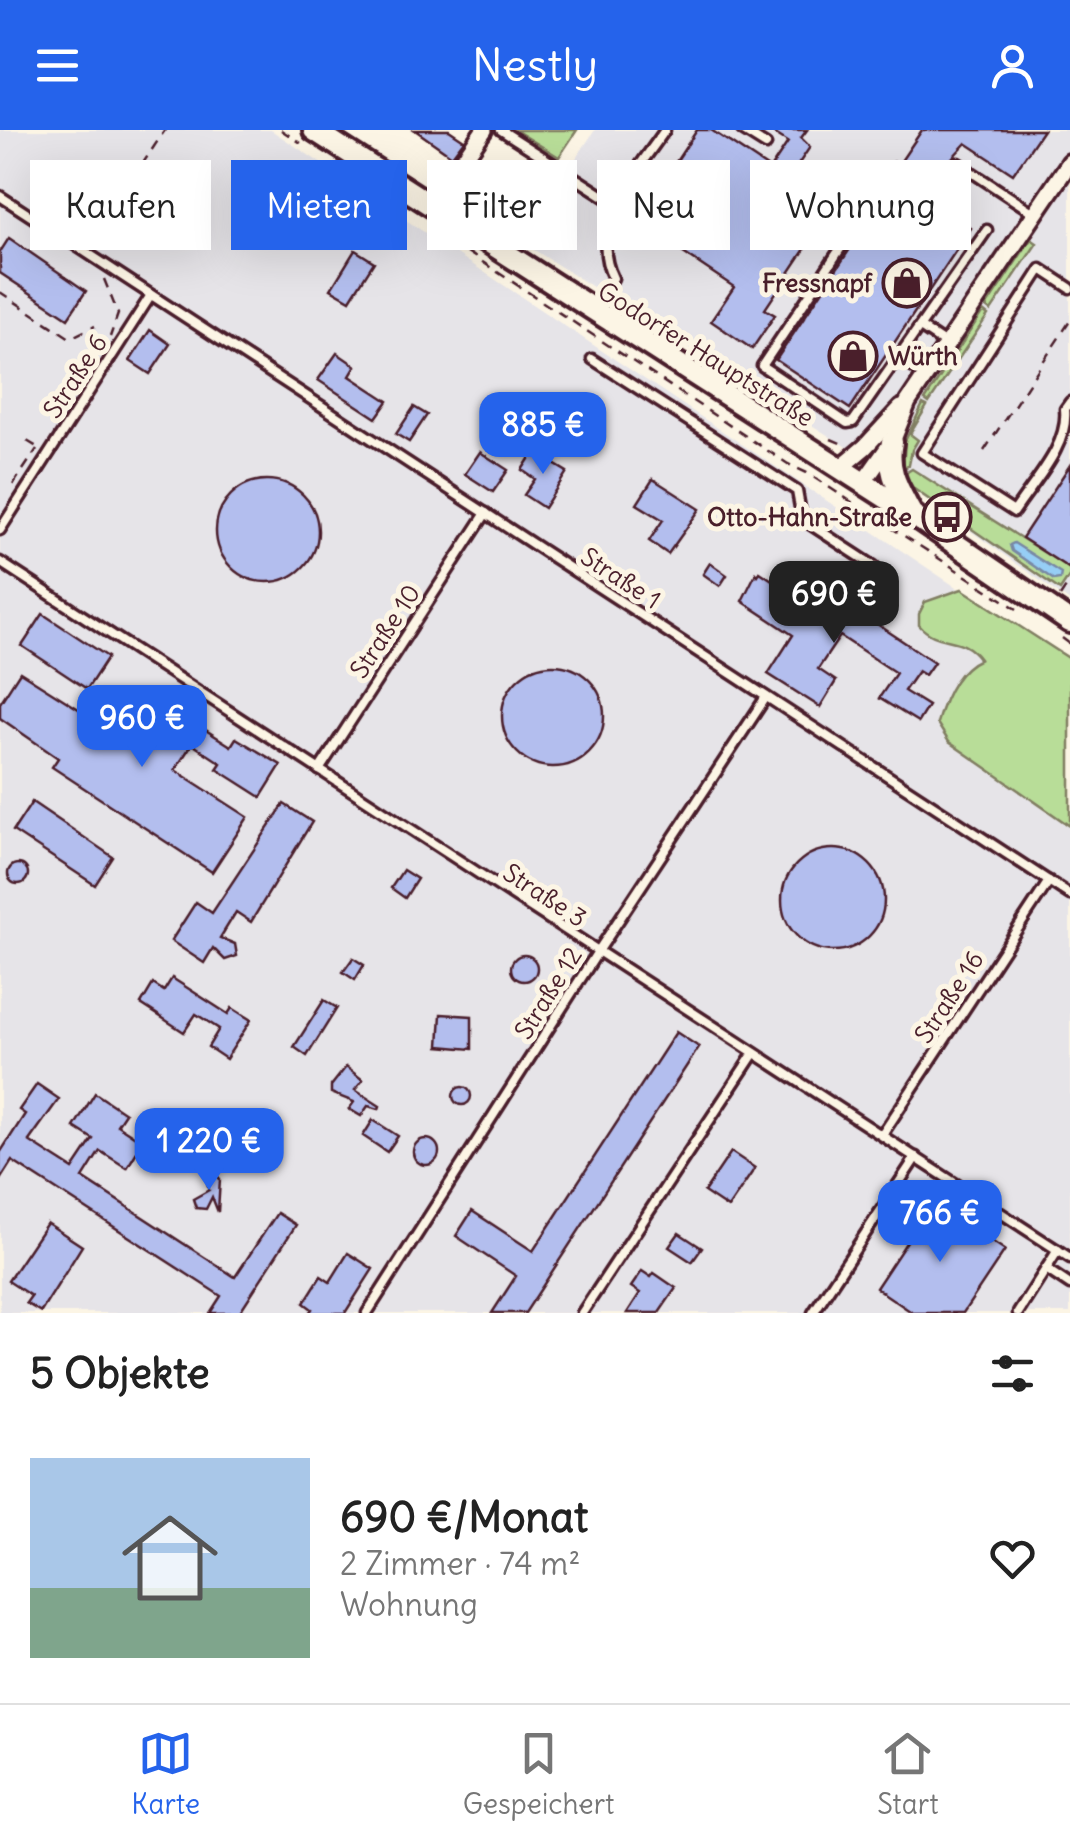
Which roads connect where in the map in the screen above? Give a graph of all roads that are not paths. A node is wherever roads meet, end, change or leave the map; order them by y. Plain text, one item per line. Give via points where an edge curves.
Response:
1 (484, 130) edge
2 (501, 130) edge
3 (665, 130) edge
4 (742, 130) edge
5 (313, 140) edge
6 (766, 146) dead end
7 (463, 160) edge
8 (645, 160) edge
9 (1070, 162) edge
10 (971, 172) edge
11 (597, 192) edge
12 (0, 196) edge
13 (427, 202) edge
14 (1034, 213) junction
15 (986, 230) dead end
16 (500, 250) edge
17 (607, 250) edge
18 (839, 250) edge
19 (1070, 288) edge
20 (151, 295) junction
21 (594, 313) junction
22 (920, 327) junction
23 (947, 345) junction
24 (899, 358) junction
25 (592, 359) dead end
26 (926, 376) junction
27 (908, 402) junction
28 (1070, 402) edge
29 (892, 442) junction
30 (840, 468) junction
31 (863, 483) junction
32 (910, 513) junction
33 (486, 514) junction
34 (0, 530) edge
35 (0, 562) edge
36 (874, 566) road end
37 (1062, 628) edge
38 (766, 697) junction
39 (318, 770) junction
40 (1049, 881) junction
41 (1070, 894) edge
42 (597, 953) junction
43 (754, 1053) junction
44 (882, 1134) junction
45 (916, 1157) junction
46 (1058, 1250) junction
47 (1070, 1258) edge
48 (1046, 1269) junction
49 (1070, 1285) edge
50 (366, 1313) edge
51 (582, 1313) edge
52 (814, 1313) edge
53 (1018, 1313) edge

1 - 7 street
2 - 11 lane
3 - 8 lane
4 - 6 lane
5 - 13 main road, Godorfer Hauptstraße
9 - 14 street
10 - 14 lane
12 - 20 lane, Straße 1
14 - 23 street
15 - 22 lane
16 - 21 main road, Godorfer Hauptstraße
17 - 21 lane via 613,278
18 - 24 lane via 762,366 847,423
19 - 28 lane via 1041,269 922,453 1014,512 1063,438
20 - 33 lane, Straße 1
20 - 34 lane, Straße 6
21 - 30 main road, Godorfer Hauptstraße
22 - 23 lane
22 - 24 lane
23 - 26 street
24 - 26 lane
25 - 36 lane via 797,491 802,519
26 - 27 street
27 - 29 street
27 - 30 street
29 - 31 street
29 - 32 main road via 891,474
30 - 31 main road, Godorfer Hauptstraße
31 - 32 main road, Godorfer Hauptstraße
32 - 37 main road, Godorfer Hauptstraße
33 - 38 lane, Straße 1
33 - 39 lane, Straße 10
35 - 39 lane, Straße 3
38 - 40 lane, Straße 1
38 - 42 lane, Straße 12
39 - 42 lane, Straße 3
40 - 41 lane, Straße 1
40 - 44 lane, Straße 16
42 - 43 lane, Straße 3
42 - 50 lane, Straße 12
43 - 44 lane, Straße 3
43 - 51 lane
44 - 45 lane, Straße 3
45 - 46 lane, Straße 3
45 - 52 lane
46 - 47 lane, Straße 3
46 - 48 lane
48 - 49 lane
48 - 53 lane

